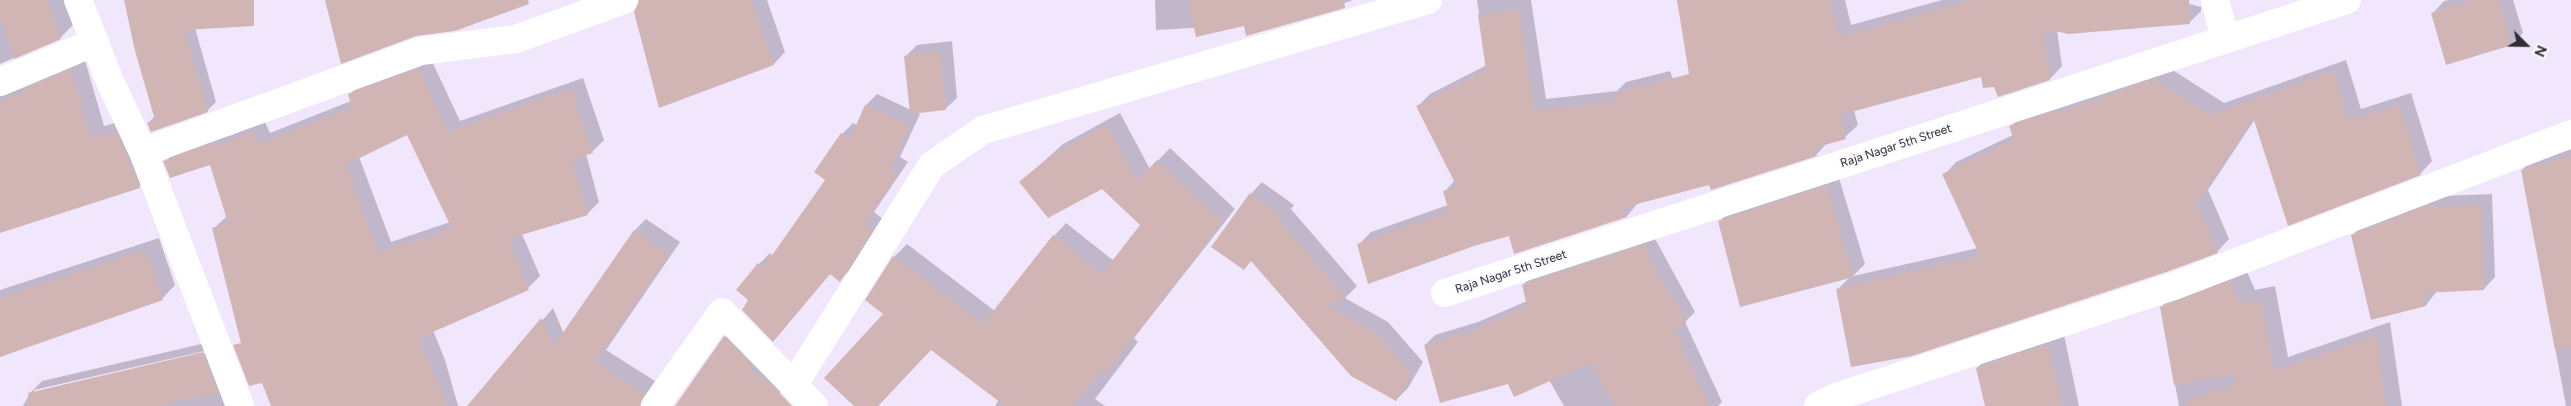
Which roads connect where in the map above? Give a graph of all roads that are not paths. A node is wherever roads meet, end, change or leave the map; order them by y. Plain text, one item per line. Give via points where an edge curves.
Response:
1 (78, 0) edge
2 (624, 0) edge
3 (1428, 0) edge
4 (2215, 0) edge
5 (2347, 0) edge
6 (2225, 38) junction
7 (95, 42) junction
8 (0, 82) edge
9 (2571, 134) edge
10 (143, 152) junction
11 (1446, 293) dead end
12 (794, 384) junction
13 (240, 406) edge
14 (655, 406) edge
15 (814, 406) edge
16 (1818, 406) edge

1 - 7 street
2 - 10 street via 516,39 421,51
3 - 12 street via 984,130 932,165
4 - 6 street
5 - 6 street, Raja Nagar 5th Street
6 - 11 street, Raja Nagar 5th Street
7 - 8 street
7 - 10 street
9 - 16 street via 2174,286 1839,396
10 - 13 street
12 - 14 street via 722,312
12 - 15 street

